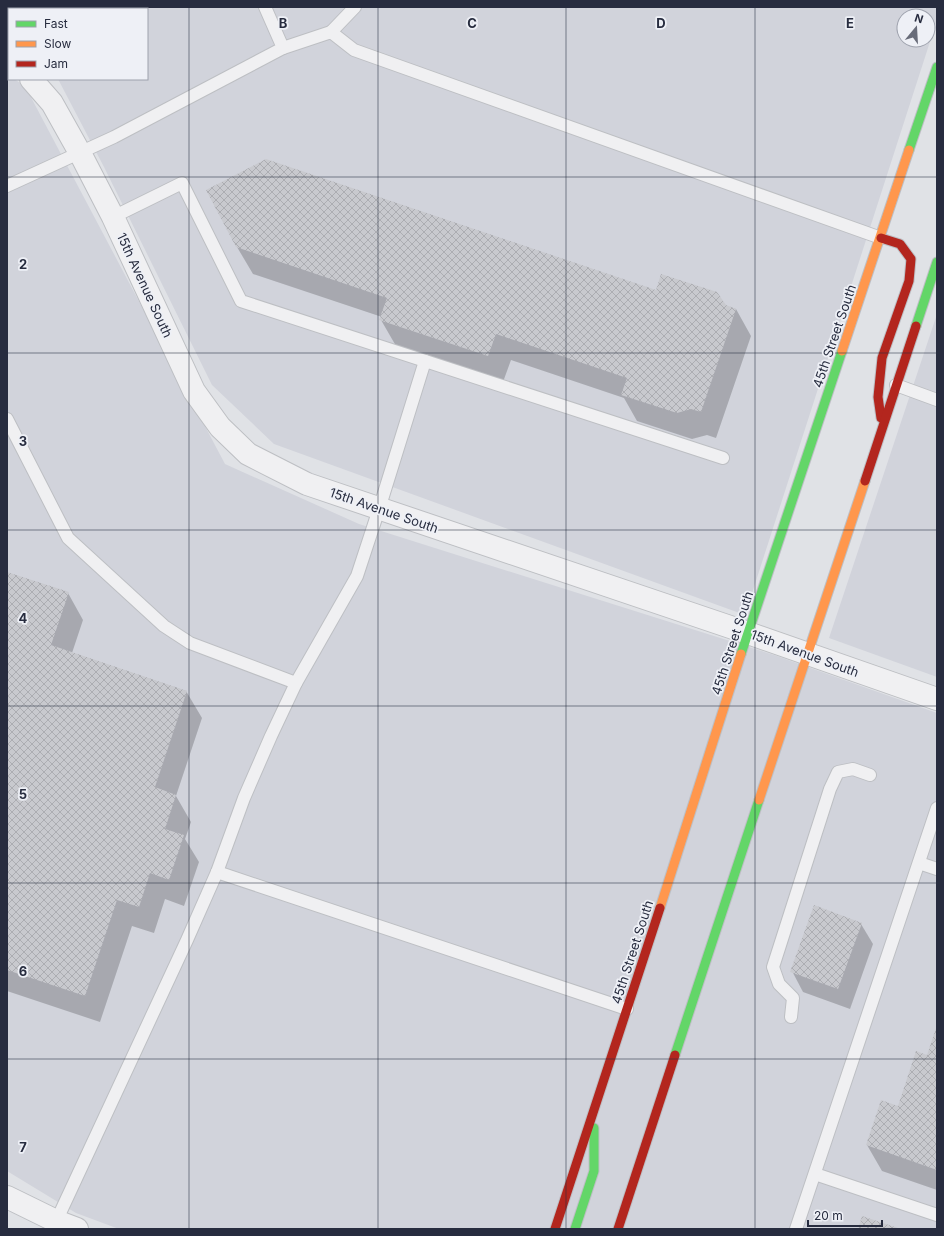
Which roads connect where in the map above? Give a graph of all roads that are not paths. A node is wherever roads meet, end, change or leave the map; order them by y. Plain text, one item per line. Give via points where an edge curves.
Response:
1 (265, 7) edge
2 (355, 7) edge
3 (331, 32) junction
4 (283, 48) junction
5 (937, 67) edge
6 (32, 80) edge
7 (80, 153) junction
8 (7, 186) edge
9 (113, 217) junction
10 (881, 238) junction
11 (937, 262) edge
12 (425, 361) junction
13 (896, 385) junction
14 (937, 400) edge
15 (7, 419) edge
16 (882, 427) junction
17 (723, 458) dead end
18 (380, 509) junction
19 (748, 633) junction
20 (808, 654) junction
21 (296, 683) junction
22 (937, 699) edge
23 (870, 775) dead end
24 (937, 808) edge
25 (919, 863) junction
26 (937, 869) edge
27 (216, 872) junction
28 (627, 1008) junction
29 (791, 1017) dead end
30 (594, 1111) junction
31 (815, 1174) junction
32 (7, 1197) edge
33 (937, 1215) edge
34 (54, 1225) edge
35 (77, 1229) edge
36 (555, 1229) edge
37 (575, 1229) edge
38 (618, 1229) edge
39 (796, 1229) edge

1 - 4 lane
2 - 3 lane
3 - 4 lane
3 - 10 lane via 354,50
4 - 7 lane
5 - 10 main road, 45th Street South
6 - 7 street, 15th Avenue South via 52,103
7 - 8 lane
7 - 9 street, 15th Avenue South
9 - 12 lane via 182,183 241,301
9 - 18 street, 15th Avenue South via 194,391 220,427 248,454 307,484
10 - 16 main road via 900,244 911,259 909,281 882,358 878,397
10 - 19 main road, 45th Street South
11 - 13 main road
12 - 17 lane
12 - 18 lane
13 - 14 lane
13 - 16 main road
15 - 21 lane via 68,538 164,626 190,643
16 - 20 main road
18 - 19 street, 15th Avenue South
18 - 21 lane via 357,576
19 - 20 street, 15th Avenue South
19 - 28 main road, 45th Street South
20 - 22 street, 15th Avenue South
20 - 38 main road
21 - 27 lane via 270,736
23 - 29 lane via 853,769 838,772 830,789 773,967 779,984 793,998
24 - 25 lane
25 - 26 lane
25 - 31 lane
27 - 28 lane
27 - 34 lane
28 - 30 main road, 45th Street South
30 - 36 main road, 45th Street South
30 - 37 main road via 594,1172
31 - 33 lane
31 - 39 lane
32 - 34 street
34 - 35 street

